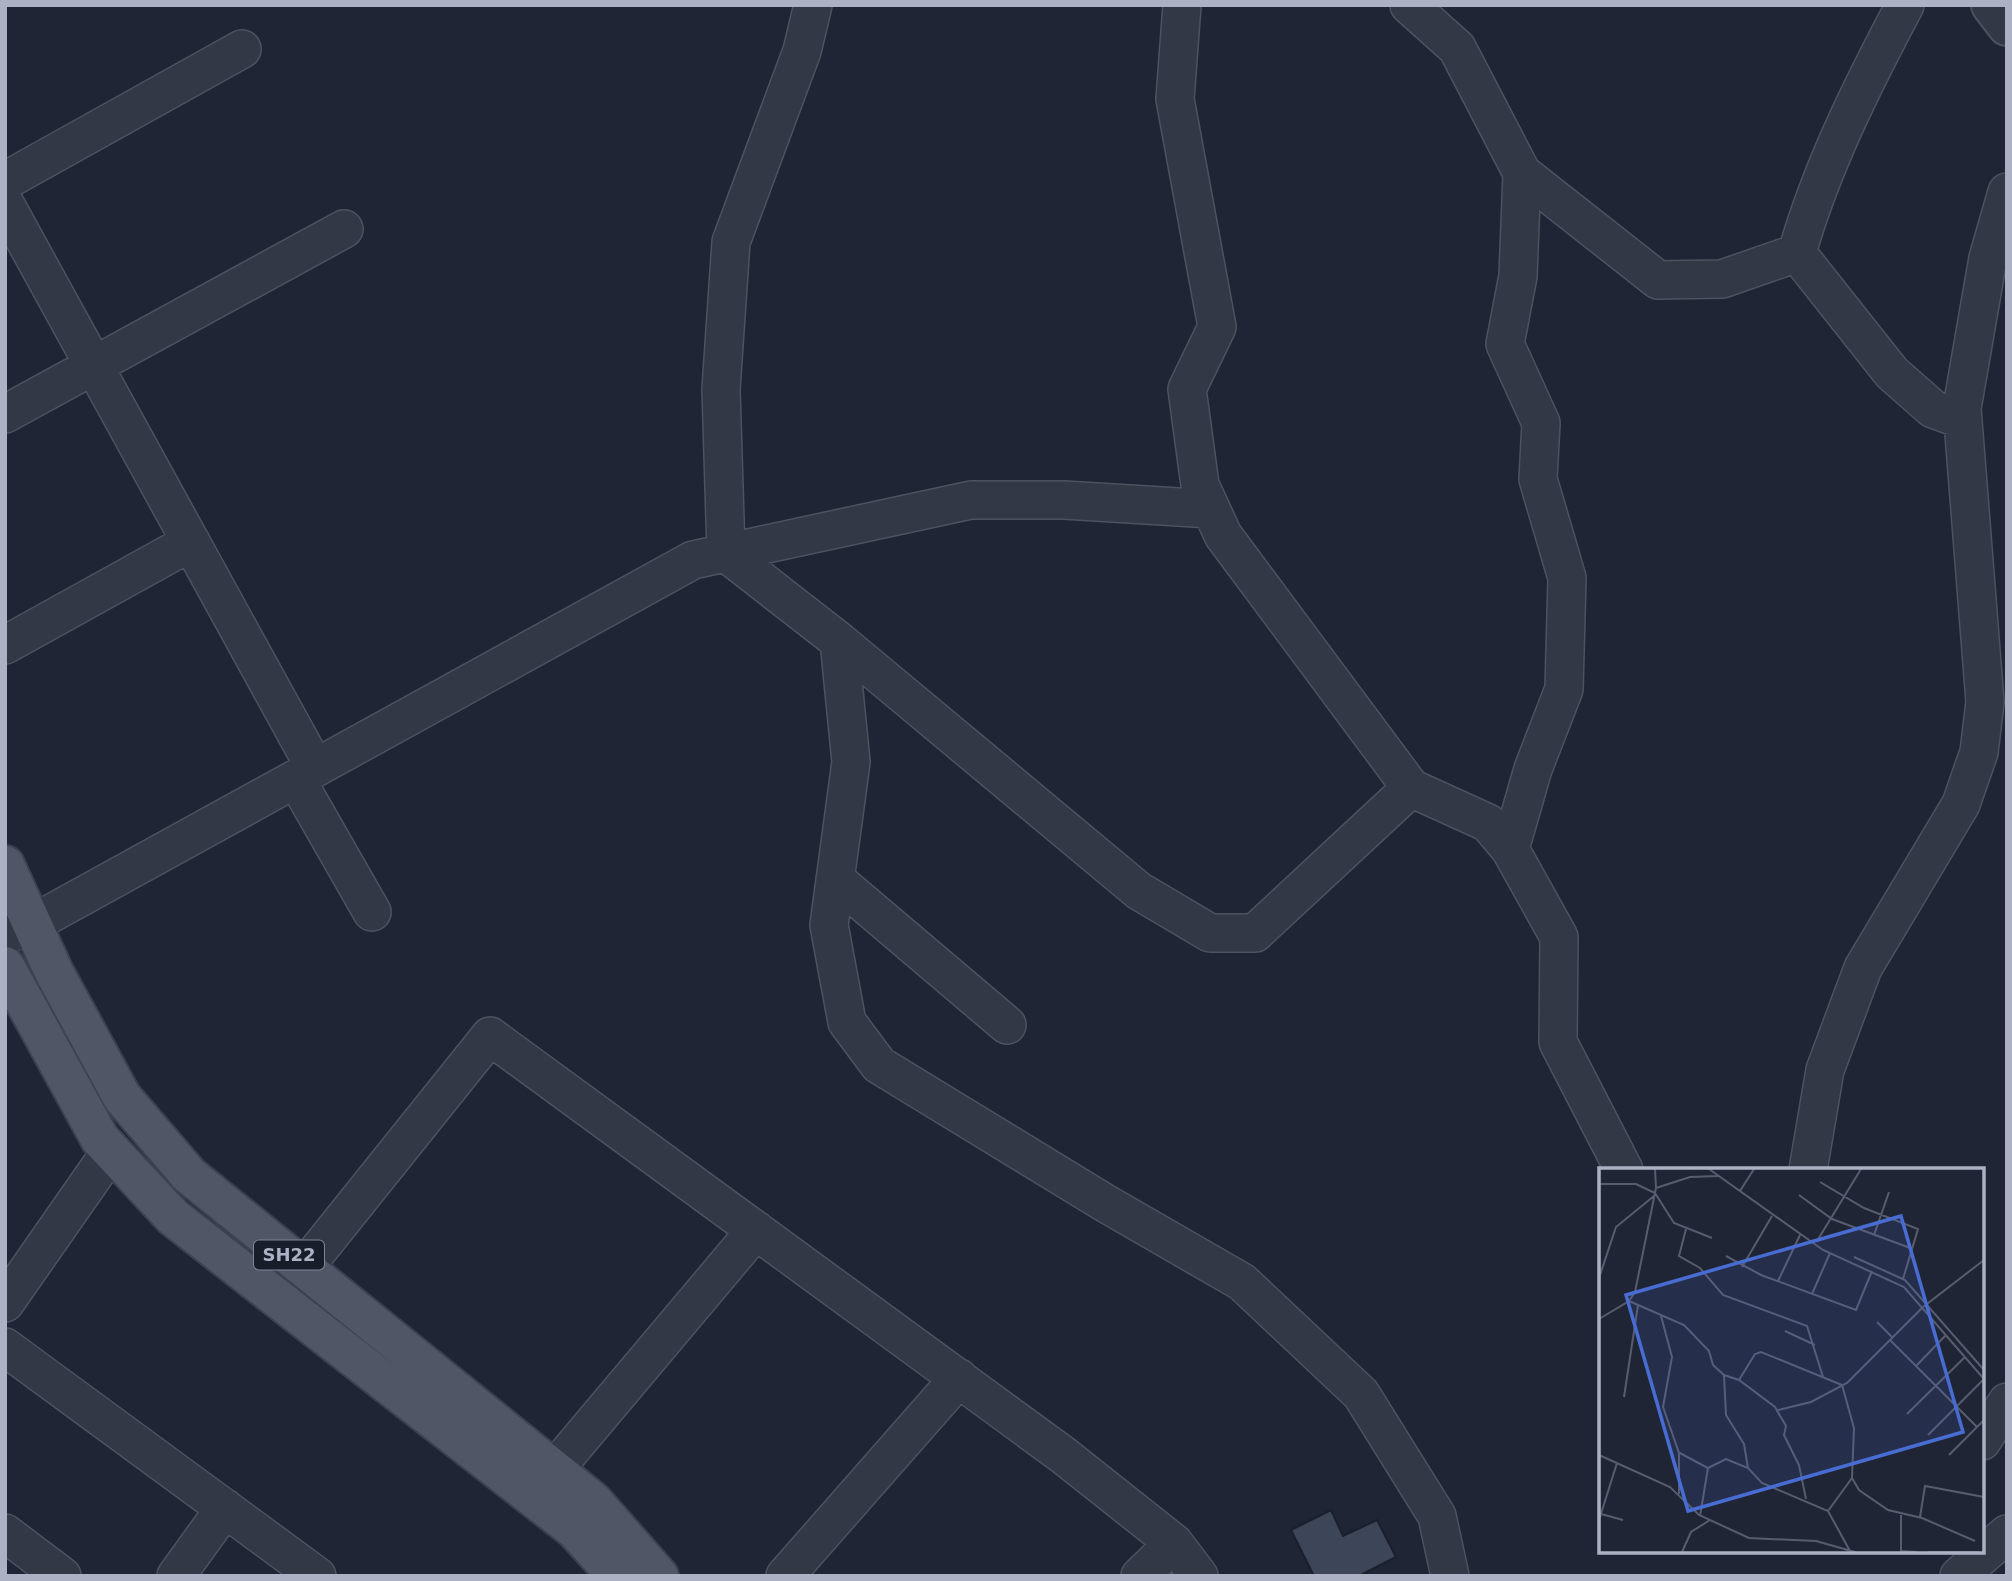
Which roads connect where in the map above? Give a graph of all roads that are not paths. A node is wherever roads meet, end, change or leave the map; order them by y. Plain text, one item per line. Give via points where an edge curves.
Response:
1 (813, 5) edge
2 (1182, 5) edge
3 (1409, 5) edge
4 (1905, 5) edge
5 (1991, 5) edge
6 (2007, 26) edge
7 (242, 49) dead end
8 (1522, 173) junction
9 (5, 181) edge
10 (2007, 192) edge
11 (5, 204) edge
12 (344, 229) dead end
13 (1797, 254) junction
14 (94, 365) junction
15 (5, 414) edge
16 (1963, 420) junction
17 (1211, 509) junction
18 (191, 542) junction
19 (726, 553) junction
20 (839, 640) junction
21 (5, 645) edge
22 (305, 774) junction
23 (1411, 788) junction
24 (1510, 849) junction
25 (5, 865) edge
26 (835, 879) junction
27 (372, 912) dead end
28 (19, 930) edge
29 (5, 966) edge
30 (1007, 1026) dead end
31 (111, 1151) junction
32 (1624, 1168) edge
33 (1808, 1168) edge
34 (756, 1230) junction
35 (304, 1268) junction
36 (5, 1303) edge
37 (5, 1347) edge
38 (959, 1378) junction
39 (2007, 1402) edge
40 (1984, 1438) edge
41 (554, 1470) junction
42 (225, 1508) junction
43 (1997, 1528) edge
44 (5, 1533) edge
45 (1174, 1543) junction
46 (1984, 1544) edge
47 (1977, 1553) edge
48 (62, 1576) edge
49 (176, 1576) edge
50 (317, 1576) edge
51 (617, 1576) edge
52 (659, 1576) edge
53 (785, 1576) edge
54 (1140, 1576) edge
55 (1199, 1576) edge
56 (1450, 1576) edge
57 (1959, 1576) edge

1 - 19 street via 802,51 731,242 721,389
2 - 17 street via 1175,100 1217,327 1187,388 1200,485
3 - 8 street via 1457,48
4 - 13 street via 1808,212
5 - 6 street
7 - 9 street
8 - 13 street via 1658,280 1722,279
8 - 24 street via 1518,276 1505,344 1541,423 1538,479 1567,578 1564,689 1532,769
10 - 16 street via 1988,258
11 - 14 street
12 - 14 street
13 - 16 street via 1892,373 1933,408
14 - 15 street
14 - 18 street
16 - 33 street via 1985,702 1979,752 1961,804 1863,968 1825,1070
17 - 19 street via 971,500
17 - 23 street via 1223,536
18 - 21 street
18 - 22 street
19 - 20 street
19 - 22 street via 692,560
20 - 23 street via 1139,891 1210,933 1255,933
20 - 26 street via 851,762
22 - 27 street
22 - 28 street
23 - 24 street via 1488,823
24 - 32 street via 1559,937 1558,1042
25 - 28 main road, SH22
26 - 30 street
26 - 56 street via 829,925 847,1022 879,1065 1242,1282 1361,1394 1437,1516
28 - 35 main road, SH22 via 122,1097 189,1175
29 - 31 main road, SH22 via 100,1139
31 - 36 street
31 - 51 main road, SH22 via 173,1217 575,1530
34 - 35 street via 489,1036
34 - 38 street
34 - 41 street
35 - 41 main road, SH22
37 - 42 street
38 - 45 street
38 - 53 street
39 - 40 street
41 - 52 main road, SH22 via 593,1501
42 - 49 street
42 - 50 street
43 - 46 street
44 - 48 street
45 - 54 street
45 - 55 street
47 - 57 street

